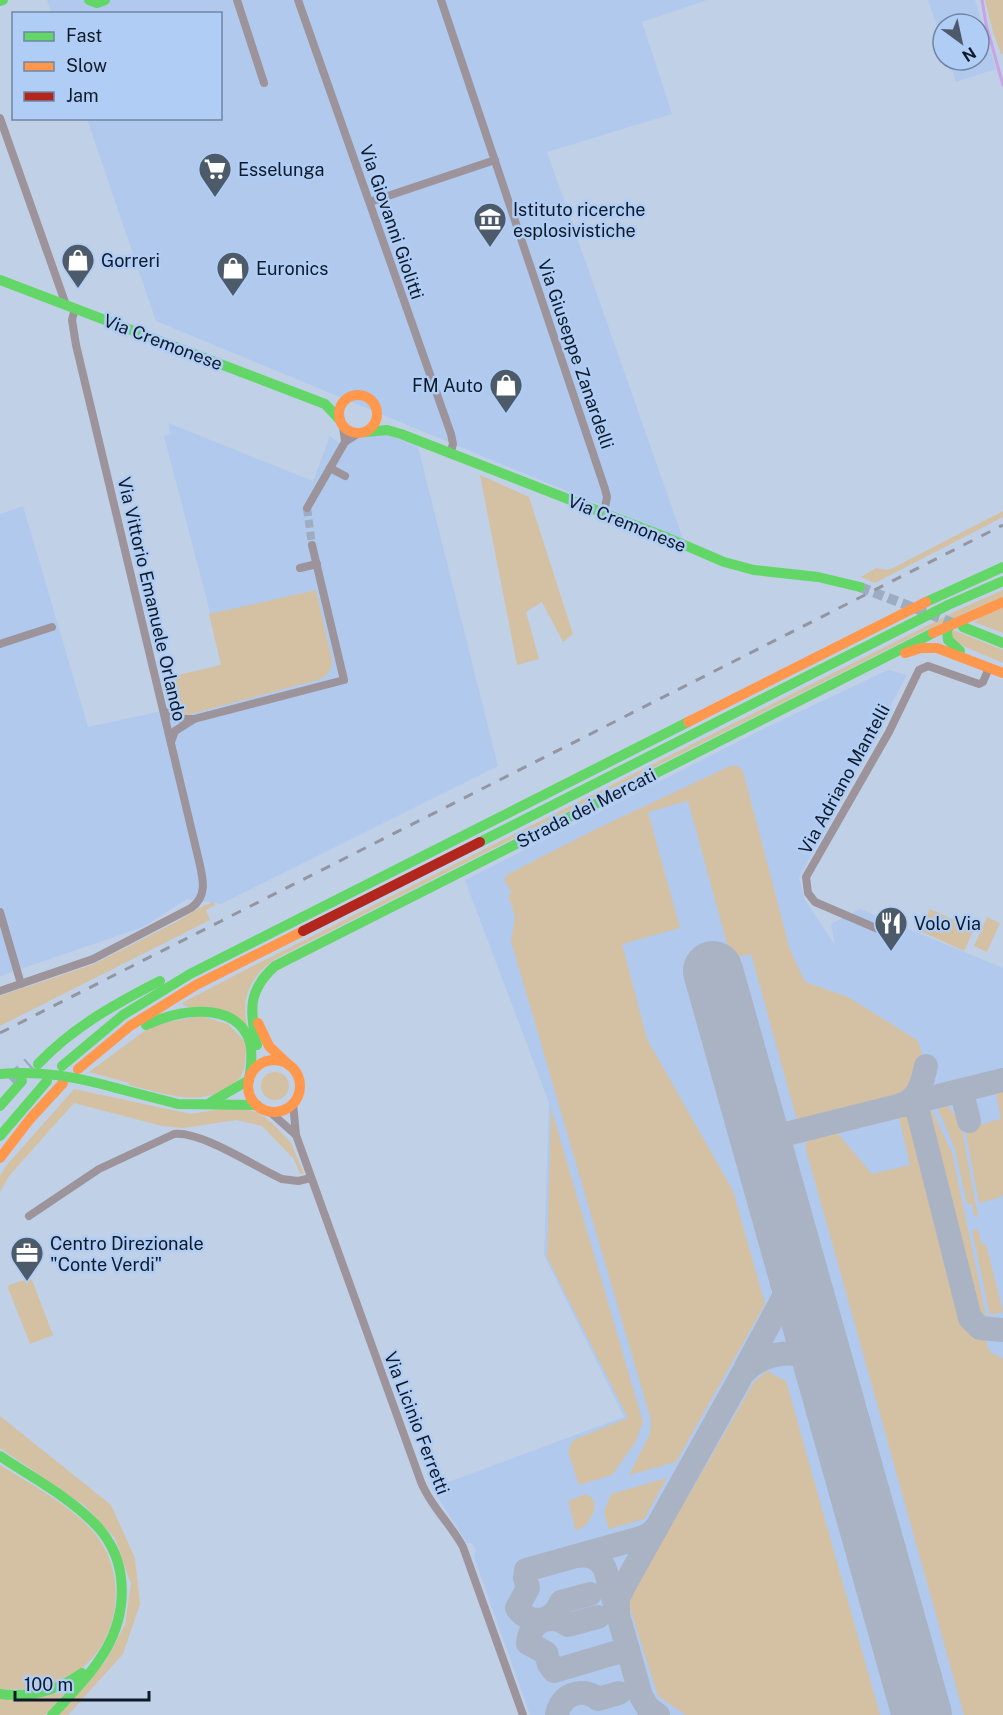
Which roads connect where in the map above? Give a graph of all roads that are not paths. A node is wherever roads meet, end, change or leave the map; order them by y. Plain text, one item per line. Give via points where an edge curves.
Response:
1 (88, 0) edge
2 (105, 0) edge
3 (237, 0) edge
4 (298, 0) edge
5 (441, 0) edge
6 (264, 83) dead end
7 (0, 118) edge
8 (2, 129) edge
9 (495, 160) junction
10 (369, 202) junction
11 (0, 280) edge
12 (70, 307) junction
13 (349, 398) junction
14 (325, 404) junction
15 (375, 406) junction
16 (341, 423) junction
17 (362, 432) junction
18 (400, 434) junction
19 (345, 442) junction
20 (450, 454) junction
21 (330, 468) junction
22 (345, 476) dead end
23 (307, 508) tunnel mouth
24 (604, 513) junction
25 (312, 545) tunnel mouth
26 (317, 564) junction
27 (1003, 567) edge
28 (300, 568) dead end
29 (1003, 581) edge
30 (860, 587) tunnel mouth
31 (1003, 602) edge
32 (952, 624) junction
33 (52, 627) dead end
34 (963, 627) tunnel mouth
35 (1003, 643) edge
36 (0, 644) edge
37 (989, 668) junction
38 (1003, 673) edge
39 (161, 704) junction
40 (195, 719) junction
41 (171, 745) junction
42 (0, 912) edge
43 (892, 934) dead end
44 (264, 936) junction
45 (21, 984) junction
46 (0, 991) edge
47 (34, 1064) tunnel mouth
48 (290, 1065) junction
49 (62, 1066) dead end
50 (0, 1074) edge
51 (251, 1076) junction
52 (47, 1081) dead end
53 (63, 1083) dead end
54 (0, 1092) edge
55 (210, 1103) junction
56 (293, 1103) junction
57 (257, 1105) junction
58 (0, 1106) edge
59 (269, 1111) junction
60 (296, 1135) junction
61 (0, 1136) edge
62 (0, 1158) edge
63 (311, 1178) junction
64 (29, 1216) dead end
65 (0, 1456) edge
66 (101, 1658) junction
67 (0, 1694) edge
68 (52, 1715) edge
69 (523, 1715) edge

1 - 2 main road
3 - 6 street
4 - 10 street, Via Giovanni Giolitti
5 - 9 street, Via Giuseppe Zanardelli
7 - 8 street, Via Vittorio Emanuele Orlando
8 - 12 street, Via Vittorio Emanuele Orlando
9 - 10 street
9 - 24 street, Via Giuseppe Zanardelli via 605,489
10 - 20 street, Via Giovanni Giolitti via 452,434
11 - 12 main road, Via Cremonese
12 - 14 main road, Via Cremonese
12 - 39 street, Via Vittorio Emanuele Orlando
13 - 14 main road
13 - 15 main road via 361,396
13 - 16 main road via 340,408
14 - 16 main road
15 - 17 main road via 377,418 371,429
15 - 18 main road
16 - 17 main road via 347,430
16 - 19 street
17 - 18 main road via 387,430
17 - 19 street
18 - 20 main road, Via Cremonese
19 - 21 street
20 - 24 main road, Via Cremonese
21 - 22 street
21 - 23 street
24 - 30 main road, Via Cremonese via 738,567 830,579
25 - 26 street
26 - 28 street
26 - 40 street via 344,680
27 - 44 main road via 942,594
29 - 51 main road via 205,981 130,1026 78,1069 155,1019 196,1011 224,1017 245,1032 252,1051
31 - 32 main road, Strada dei Mercati
32 - 38 main road via 946,634 951,645
32 - 51 main road, Strada dei Mercati via 275,966 258,984 251,1001 258,1052
33 - 36 street
34 - 35 main road
37 - 38 main road, Strada dei Mercati
37 - 43 street, Via Adriano Mantelli via 979,684 928,666 919,670 889,732 806,877 808,893 815,902
37 - 48 main road, Strada dei Mercati via 937,648 904,654 281,969 262,988 256,1016 266,1041
39 - 40 street via 174,718
39 - 41 street, Via Vittorio Emanuele Orlando
40 - 41 street via 173,733
41 - 45 street, Via Vittorio Emanuele Orlando via 201,867 201,897 187,910 102,955
42 - 45 street
44 - 47 main road via 206,958 128,997 90,1019
44 - 49 main road via 148,998
45 - 46 street
48 - 51 main road via 274,1060 265,1062
48 - 56 main road, Strada dei Mercati via 296,1071 300,1088
50 - 55 main road, bridge via 52,1073 178,1104
51 - 55 main road
51 - 57 main road, Strada dei Mercati via 250,1093
52 - 61 main road
53 - 62 main road
54 - 58 main road via 16,1081
55 - 57 main road
56 - 59 main road via 286,1109
56 - 60 street, Via Licinio Ferretti
57 - 59 main road
59 - 60 street
60 - 63 street, Via Licinio Ferretti
63 - 64 street via 282,1179 198,1138 174,1134 99,1169
63 - 69 street, Via Licinio Ferretti via 422,1485 463,1548
65 - 66 main road via 83,1513 102,1532 114,1553 122,1581 122,1605 115,1635
66 - 67 main road via 73,1680 51,1690 29,1695
66 - 68 main road

